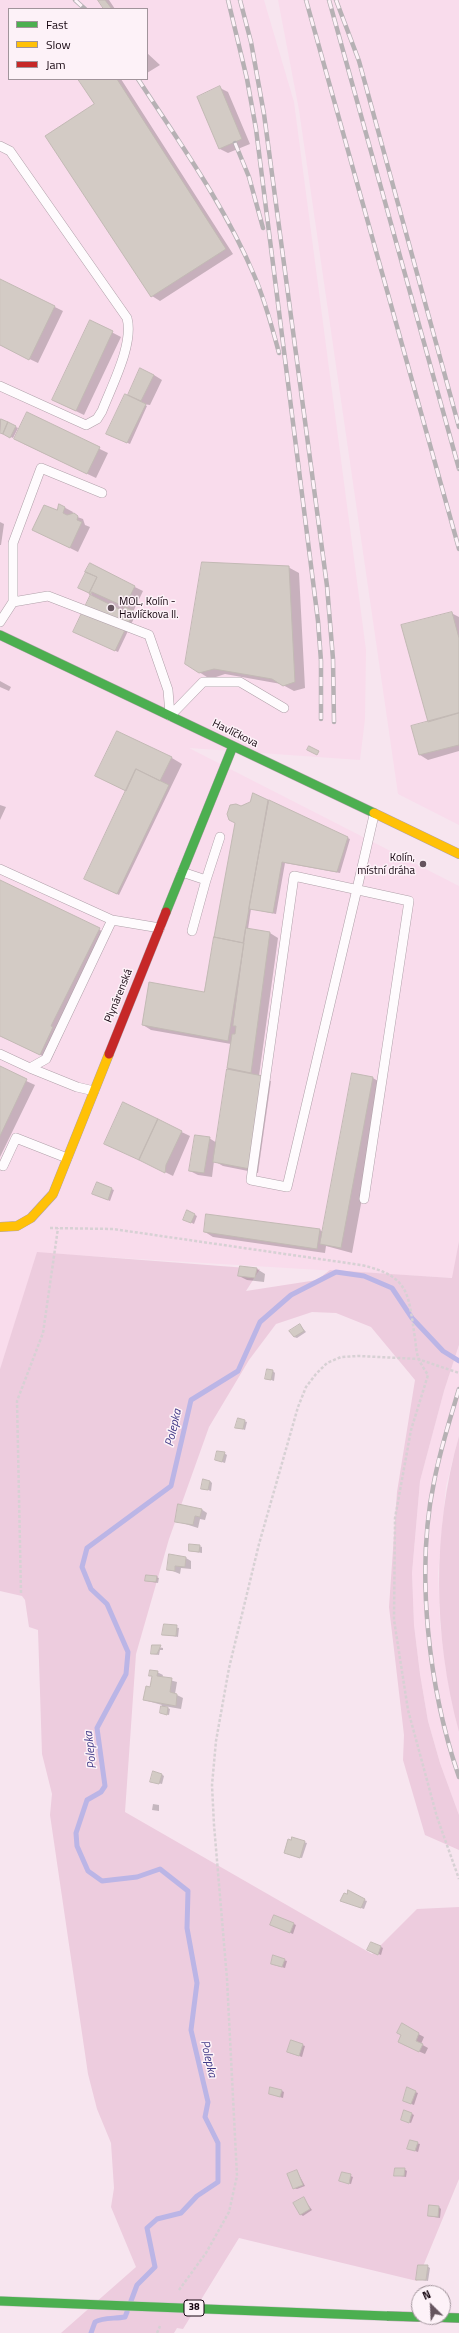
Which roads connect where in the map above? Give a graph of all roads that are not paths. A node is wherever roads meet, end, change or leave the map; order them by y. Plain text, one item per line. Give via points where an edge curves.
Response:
1 (0, 146) edge
2 (0, 386) edge
3 (102, 493) dead end
4 (13, 602) junction
5 (0, 622) edge
6 (0, 635) edge
7 (284, 708) dead end
8 (170, 716) junction
9 (232, 746) junction
10 (374, 815) junction
11 (220, 838) dead end
12 (459, 854) edge
13 (0, 869) edge
14 (182, 872) junction
15 (206, 880) junction
16 (357, 889) junction
17 (112, 920) junction
18 (160, 928) junction
19 (192, 931) dead end
20 (0, 1054) edge
21 (30, 1068) junction
22 (94, 1091) junction
23 (67, 1158) junction
24 (3, 1166) dead end
25 (364, 1199) dead end
26 (0, 1227) edge
27 (0, 2301) edge
28 (411, 2317) edge

1 - 2 lane via 10,151 127,318 130,328 128,341 102,411 97,419 86,425
3 - 4 lane via 41,468 13,543
4 - 5 lane
4 - 8 lane via 48,596 150,635 168,690
6 - 8 street, Havlíčkova
7 - 8 lane via 240,682 203,682
8 - 9 street, Havlíčkova
9 - 10 street, Havlíčkova
9 - 14 street, Plynárenská
10 - 12 street, Havlíčkova
10 - 16 lane
11 - 15 lane
13 - 17 lane
14 - 15 lane
14 - 18 street, Plynárenská
15 - 19 lane
16 - 16 lane via 294,876 251,1180 287,1187
16 - 25 lane via 409,900
17 - 18 lane
17 - 21 lane via 46,1058
18 - 22 street, Plynárenská
20 - 21 lane
21 - 22 lane
22 - 23 street, Plynárenská
23 - 24 lane via 16,1138
23 - 26 street, Plynárenská via 53,1194 44,1208 32,1219 20,1225
27 - 28 street, 38, bridge

